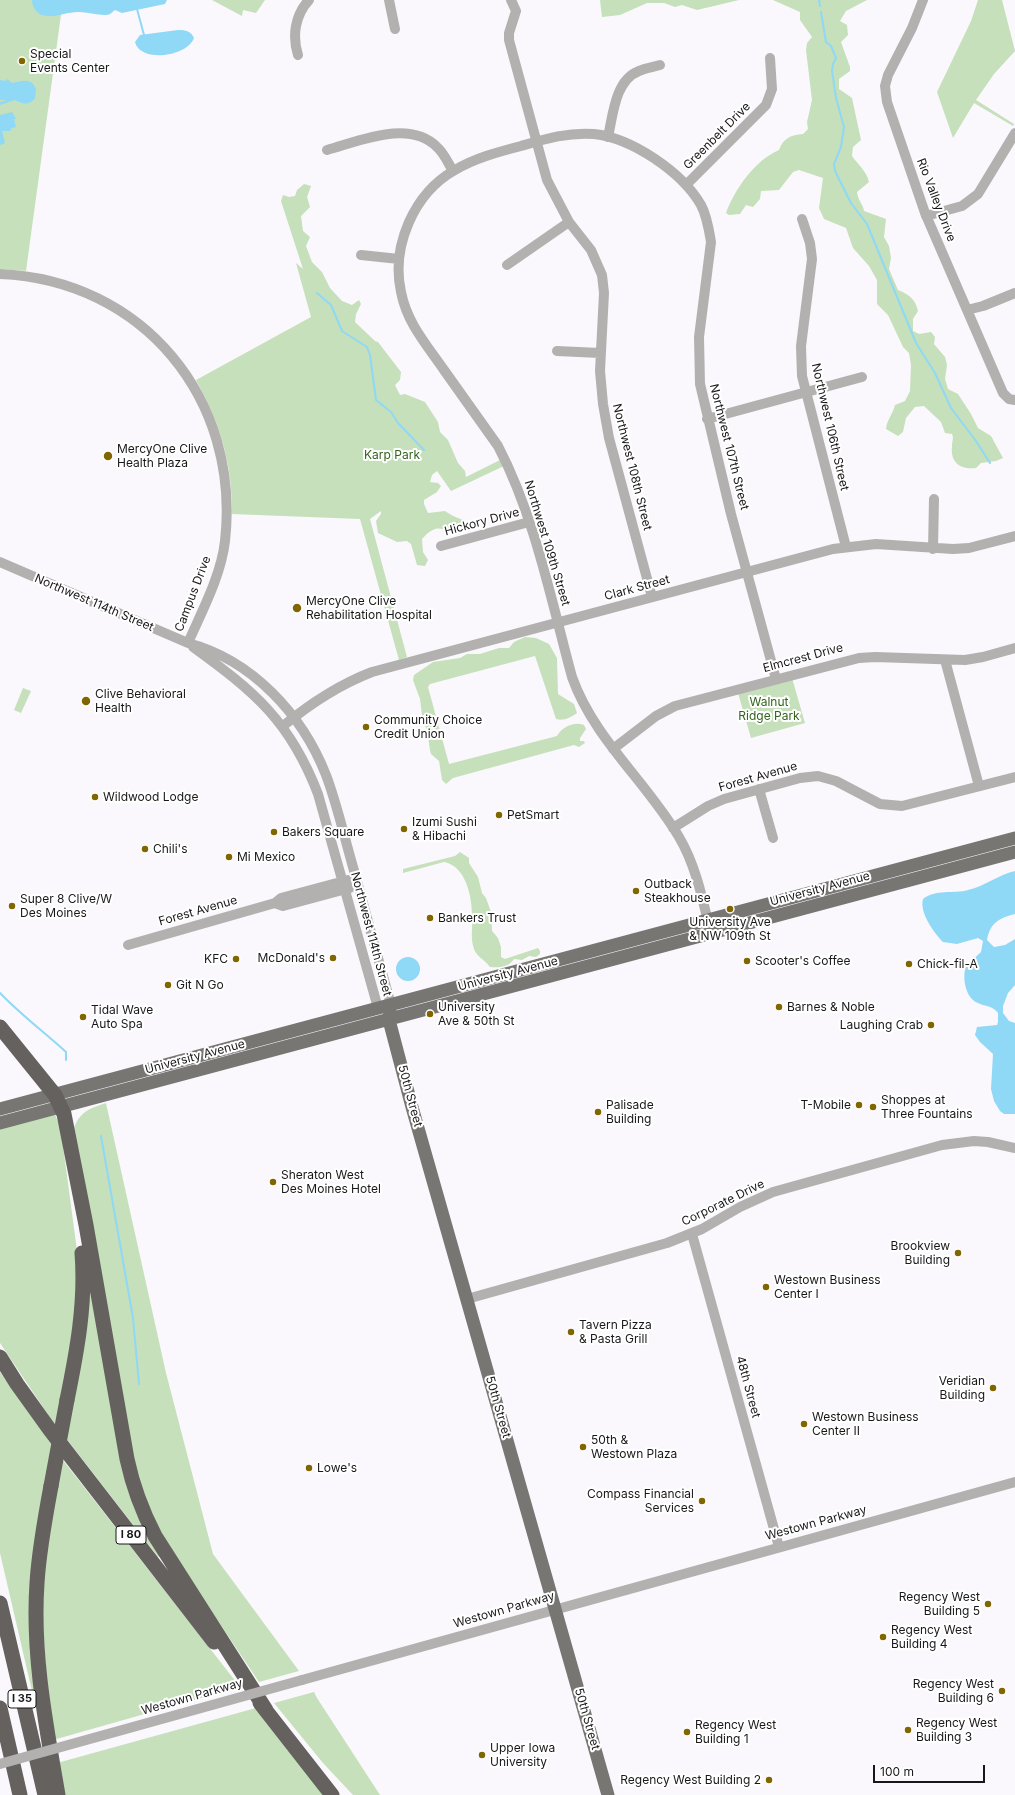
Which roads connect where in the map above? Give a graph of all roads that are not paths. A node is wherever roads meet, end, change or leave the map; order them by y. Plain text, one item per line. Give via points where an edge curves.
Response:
1 (309, 0) edge
2 (389, 0) edge
3 (511, 0) edge
4 (923, 0) edge
5 (395, 29) dead end
6 (298, 55) dead end
7 (770, 58) dead end
8 (660, 65) dead end
9 (1015, 134) edge
10 (608, 137) junction
11 (535, 142) junction
12 (327, 150) dead end
13 (453, 171) junction
14 (686, 185) junction
15 (926, 216) junction
16 (802, 219) dead end
17 (568, 222) junction
18 (360, 254) dead end
19 (399, 258) junction
20 (507, 264) dead end
21 (0, 274) edge
22 (1015, 293) edge
23 (967, 310) junction
24 (557, 351) dead end
25 (600, 353) junction
26 (862, 377) dead end
27 (806, 392) junction
28 (1015, 400) edge
29 (707, 419) junction
30 (934, 499) dead end
31 (529, 522) junction
32 (1015, 536) edge
33 (440, 546) dead end
34 (846, 546) junction
35 (933, 549) junction
36 (0, 562) edge
37 (747, 572) junction
38 (652, 597) junction
39 (557, 623) junction
40 (188, 643) junction
41 (1015, 648) edge
42 (945, 660) junction
43 (776, 679) junction
44 (293, 718) junction
45 (283, 726) junction
46 (613, 749) junction
47 (1015, 777) edge
48 (979, 786) junction
49 (759, 789) junction
50 (673, 828) junction
51 (772, 838) dead end
52 (1015, 838) edge
53 (1015, 852) edge
54 (357, 882) junction
55 (344, 886) junction
56 (708, 920) junction
57 (711, 933) junction
58 (128, 945) dead end
59 (391, 1005) junction
60 (378, 1008) junction
61 (389, 1020) junction
62 (0, 1027) edge
63 (58, 1101) junction
64 (0, 1109) edge
65 (0, 1123) edge
66 (1015, 1148) edge
67 (73, 1163) junction
68 (692, 1234) junction
69 (467, 1299) junction
70 (0, 1357) edge
71 (1015, 1482) edge
72 (779, 1547) junction
73 (0, 1603) edge
74 (556, 1609) junction
75 (0, 1708) edge
76 (266, 1710) junction
77 (286, 1736) junction
78 (0, 1764) edge
79 (20, 1795) edge
80 (45, 1795) edge
81 (58, 1795) edge
82 (332, 1795) edge
83 (345, 1795) edge
84 (608, 1795) edge

1 - 6 street via 302,7 295,31
2 - 5 street
3 - 11 street, Northwest 108th Street via 516,11 509,33 511,51
4 - 15 street, Rio Valley Drive via 888,76 885,93
7 - 14 street, Greenbelt Drive via 772,89 766,105
8 - 10 street via 638,71 622,84
9 - 15 street via 978,194 962,206
10 - 11 street, Northwest 107th Street via 569,134
10 - 14 street, Northwest 107th Street via 641,150
11 - 13 street, Northwest 109th Street via 487,156
11 - 17 street, Northwest 108th Street via 547,180
12 - 13 street via 388,134 409,133 424,138 437,147
13 - 19 street, Northwest 109th Street via 435,184 420,202 408,223
14 - 29 street, Northwest 107th Street via 704,213 711,242 698,337 700,384
15 - 23 street, Rio Valley Drive
16 - 27 street, Northwest 106th Street via 812,259 801,346 802,376
17 - 20 street
17 - 25 street, Northwest 108th Street via 591,250 602,275 604,293
18 - 19 street
19 - 31 street, Northwest 109th Street via 401,292 410,320 498,446 523,499
21 - 40 street, Campus Drive via 25,275 78,289 138,322 165,347 192,383 202,402 214,429 222,458 226,479 226,523 221,562
22 - 23 street
23 - 28 street, Rio Valley Drive via 1003,393 1009,399
24 - 25 street
25 - 38 street, Northwest 108th Street via 603,404 609,438
26 - 27 street
27 - 29 street
27 - 34 street, Northwest 106th Street
29 - 37 street, Northwest 107th Street
30 - 35 street
31 - 33 street, Hickory Drive
31 - 39 street, Northwest 109th Street
32 - 35 street, Clark Street via 969,548
34 - 35 street, Clark Street via 876,544
34 - 37 street, Clark Street
36 - 40 street, Northwest 114th Street
37 - 38 street, Clark Street
37 - 43 street, Northwest 107th Street
38 - 39 street, Clark Street
39 - 44 street, Clark Street via 372,672 322,696
39 - 46 street, Northwest 109th Street via 578,695
40 - 44 street, Northwest 114th Street via 210,649 242,667 276,697
40 - 45 street, Northwest 114th Street via 230,673
41 - 42 street, Elmcrest Drive via 984,657
42 - 43 street, Elmcrest Drive via 859,658
42 - 48 street
43 - 46 street, Elmcrest Drive via 668,709
44 - 45 street, Clark Street
44 - 54 street, Northwest 114th Street via 310,743 325,774
45 - 55 street, Northwest 114th Street via 298,749 318,794
46 - 50 street, Northwest 109th Street
47 - 48 street, Forest Avenue
48 - 49 street, Forest Avenue via 902,806 880,804 836,781 818,776
49 - 50 street, Forest Avenue via 731,796 708,806
49 - 51 street
50 - 56 street, Northwest 109th Street via 688,855
52 - 56 main road, University Avenue
53 - 57 main road, University Avenue
54 - 55 street, Forest Avenue
54 - 59 street, Northwest 114th Street
55 - 58 street, Forest Avenue via 281,898 275,904
55 - 60 street, Northwest 114th Street
56 - 57 street, Northwest 109th Street
56 - 59 main road, University Avenue
57 - 61 main road, University Avenue
59 - 60 main road, University Avenue
59 - 61 main road, Northwest 114th Street
60 - 61 main road, Northwest 114th Street
60 - 63 main road, University Avenue
61 - 63 main road, University Avenue
61 - 69 main road, 50th Street
62 - 63 highway
63 - 64 main road, University Avenue
63 - 65 main road, University Avenue
63 - 67 highway via 64,1114
66 - 68 street, Corporate Drive via 974,1141 942,1145 773,1192
67 - 76 highway via 133,1485 155,1536
67 - 81 highway, bridge via 84,1272 83,1306 79,1341 40,1548 37,1583 37,1635 43,1700
68 - 69 street, Corporate Drive
68 - 72 street, 48th Street
69 - 74 main road, 50th Street
70 - 76 highway, I 80 via 50,1430
71 - 72 street, Westown Parkway
72 - 74 street, Westown Parkway
73 - 80 highway, I 35
74 - 78 street, Westown Parkway, bridge
74 - 84 main road, 50th Street
75 - 79 highway, I 35
76 - 77 highway, I 80
77 - 82 highway, I 80
77 - 83 highway via 301,1745

